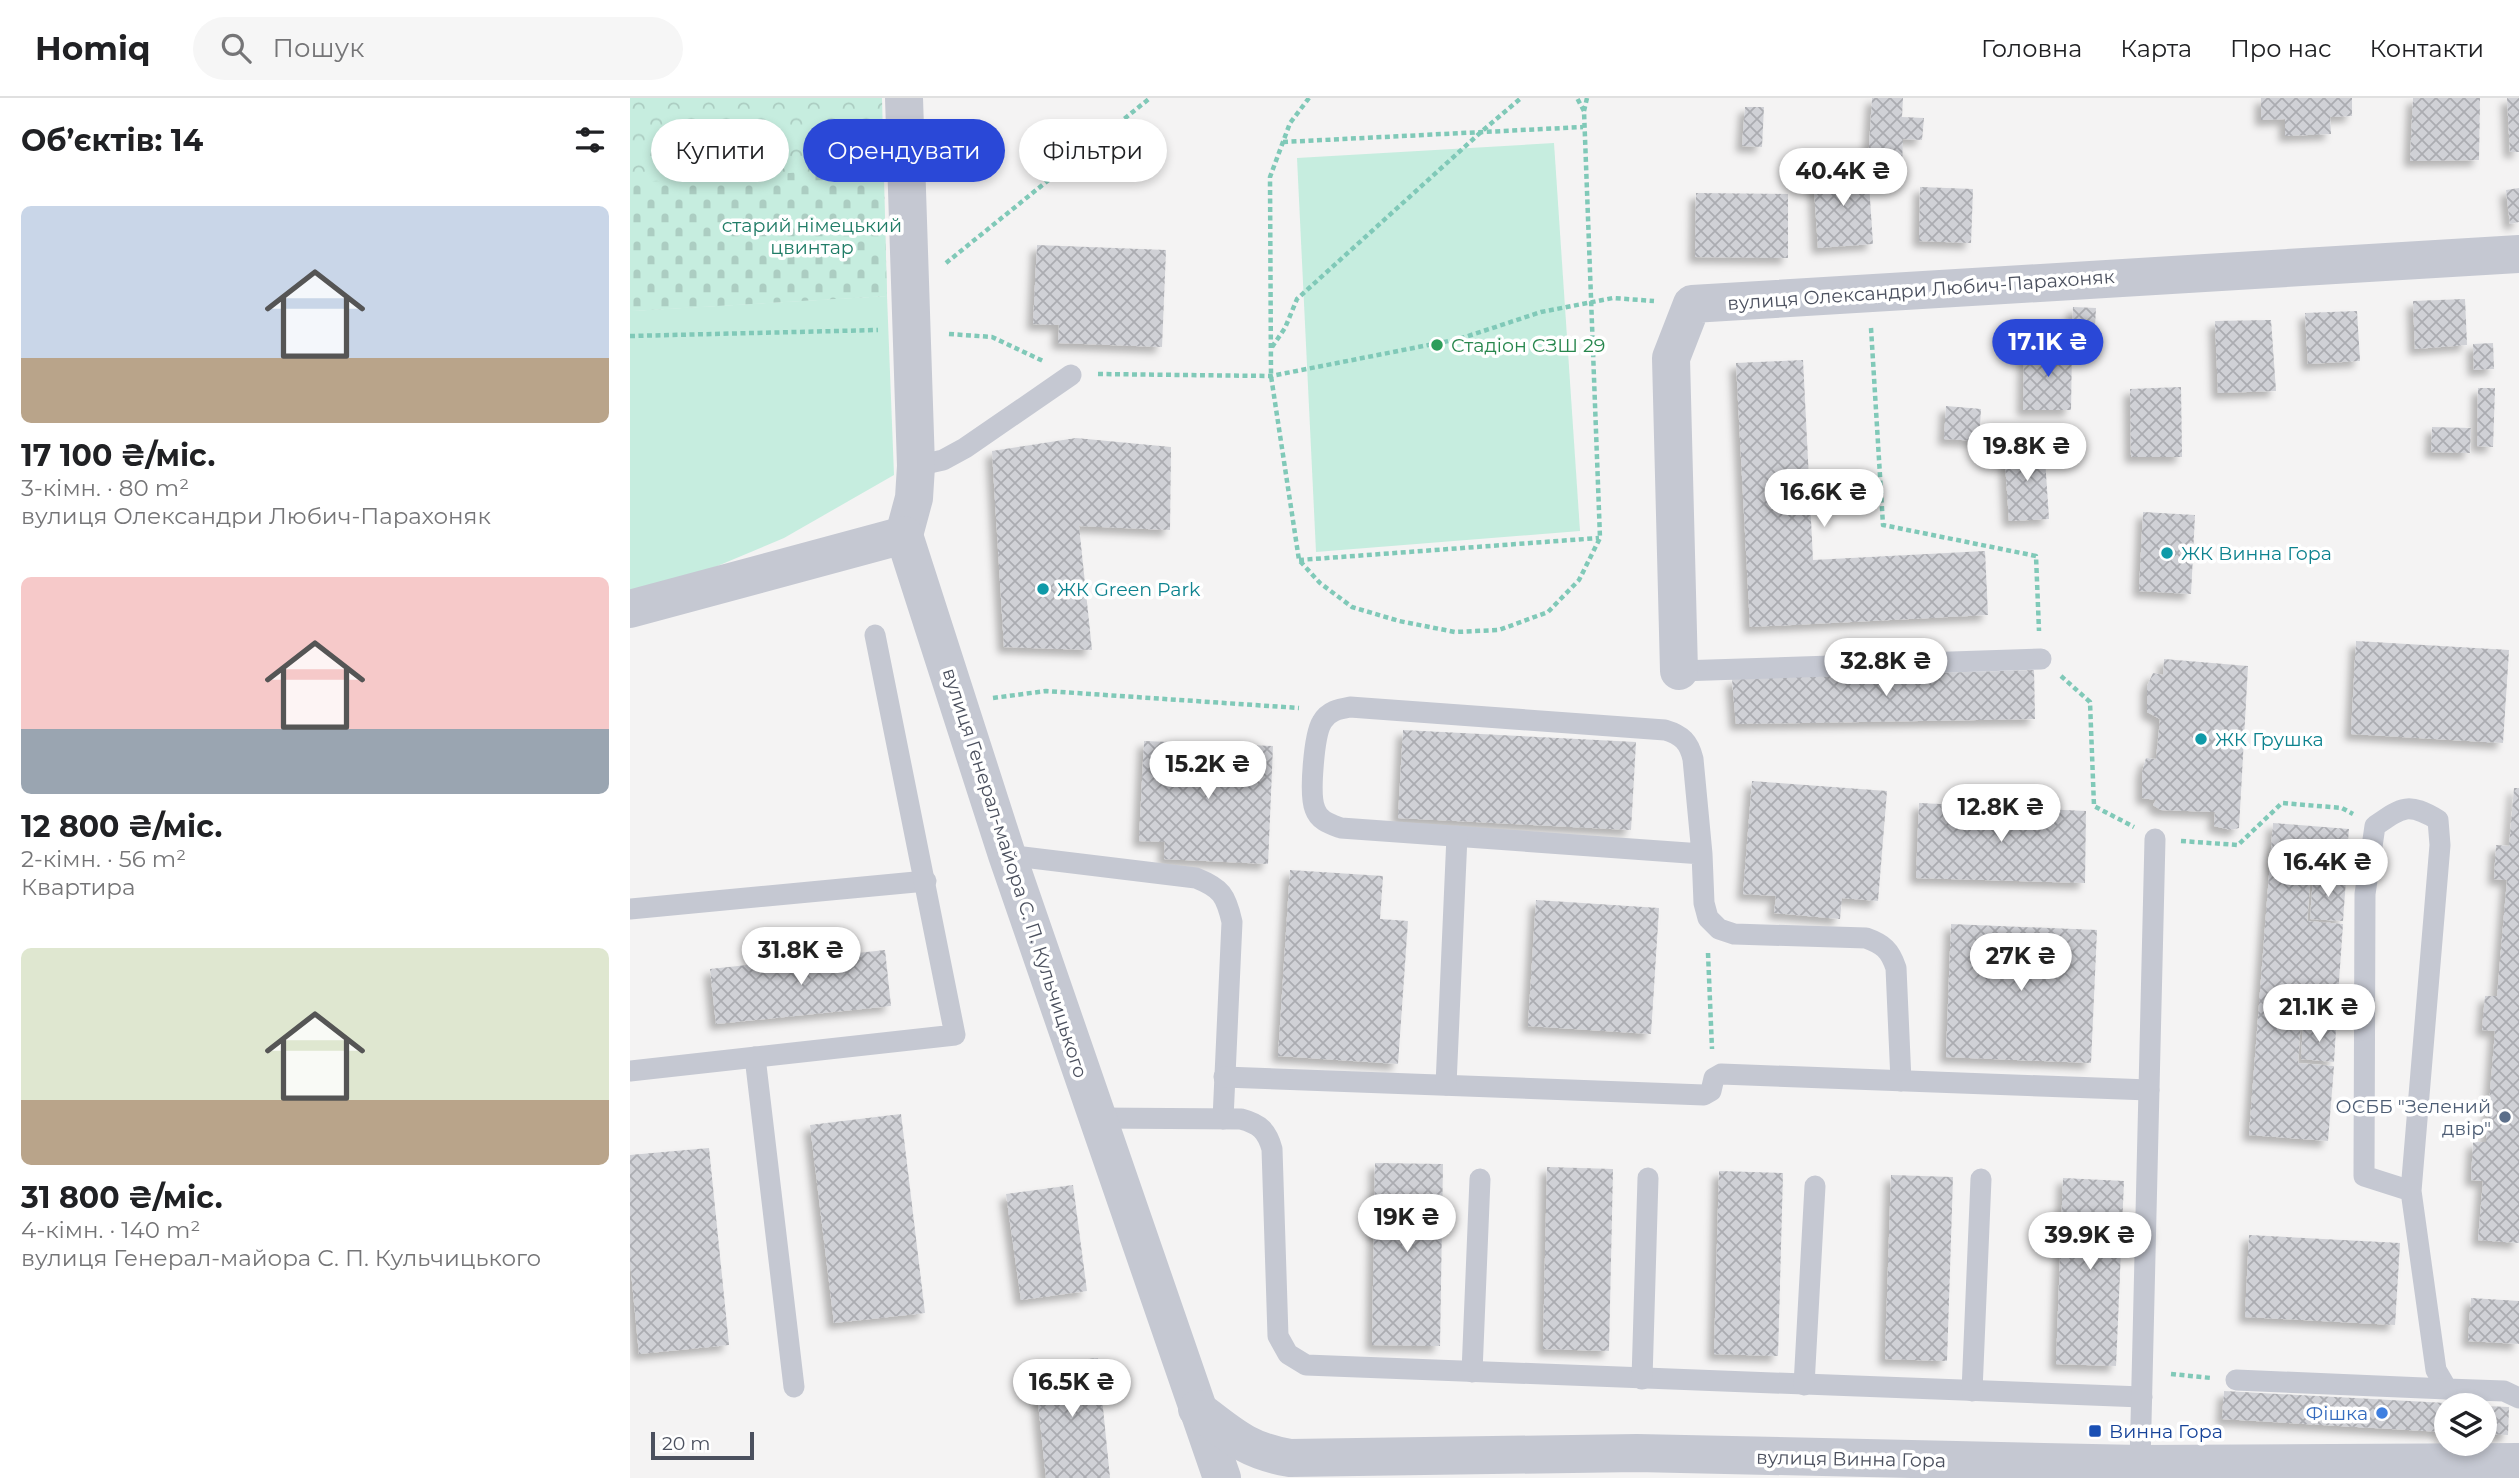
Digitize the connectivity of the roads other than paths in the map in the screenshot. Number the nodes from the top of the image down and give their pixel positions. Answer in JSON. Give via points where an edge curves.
{"nodes":[{"id":1,"x":904,"y":98,"type":"edge"},
{"id":2,"x":2519,"y":254,"type":"edge"},
{"id":3,"x":1072,"y":374,"type":"road end"},
{"id":4,"x":916,"y":467,"type":"junction"},
{"id":5,"x":904,"y":535,"type":"junction"},
{"id":6,"x":630,"y":609,"type":"edge"},
{"id":7,"x":875,"y":635,"type":"dead end"},
{"id":8,"x":2041,"y":659,"type":"dead end"},
{"id":9,"x":1679,"y":671,"type":"joint"},
{"id":10,"x":1457,"y":836,"type":"junction"},
{"id":11,"x":2155,"y":839,"type":"dead end"},
{"id":12,"x":1702,"y":853,"type":"junction"},
{"id":13,"x":1007,"y":855,"type":"junction"},
{"id":14,"x":926,"y":881,"type":"junction"},
{"id":15,"x":630,"y":909,"type":"edge"},
{"id":16,"x":755,"y":1057,"type":"junction"},
{"id":17,"x":630,"y":1071,"type":"edge"},
{"id":18,"x":1224,"y":1077,"type":"junction"},
{"id":19,"x":1901,"y":1081,"type":"junction"},
{"id":20,"x":1446,"y":1085,"type":"junction"},
{"id":21,"x":2149,"y":1090,"type":"junction"},
{"id":22,"x":1097,"y":1118,"type":"junction"},
{"id":23,"x":1223,"y":1119,"type":"junction"},
{"id":24,"x":1648,"y":1178,"type":"dead end"},
{"id":25,"x":1479,"y":1179,"type":"dead end"},
{"id":26,"x":1982,"y":1179,"type":"dead end"},
{"id":27,"x":1815,"y":1186,"type":"dead end"},
{"id":28,"x":2411,"y":1191,"type":"junction"},
{"id":29,"x":1472,"y":1372,"type":"junction"},
{"id":30,"x":1642,"y":1379,"type":"junction"},
{"id":31,"x":2236,"y":1380,"type":"road end"},
{"id":32,"x":1804,"y":1385,"type":"junction"},
{"id":33,"x":794,"y":1387,"type":"dead end"},
{"id":34,"x":2447,"y":1389,"type":"junction"},
{"id":35,"x":1972,"y":1391,"type":"junction"},
{"id":36,"x":2141,"y":1397,"type":"junction"},
{"id":37,"x":2519,"y":1398,"type":"edge"},
{"id":38,"x":1197,"y":1409,"type":"junction"},
{"id":39,"x":2140,"y":1464,"type":"junction"},
{"id":40,"x":2498,"y":1467,"type":"edge"},
{"id":41,"x":1844,"y":1469,"type":"edge"},
{"id":42,"x":2010,"y":1470,"type":"edge"},
{"id":43,"x":2336,"y":1471,"type":"edge"},
{"id":44,"x":1222,"y":1478,"type":"edge"}],
"edges":[{"from":1,"to":4,"type":"street"},
{"from":2,"to":9,"type":"street","name":"вулиця Олександри Любич-Парахоняк","via":[[1692,304],[1671,358]]},
{"from":3,"to":4,"type":"lane","via":[[965,448]]},
{"from":4,"to":5,"type":"street"},
{"from":5,"to":6,"type":"street"},
{"from":5,"to":13,"type":"street","name":"вулиця Генерал-майора С. П. Кульчицького"},
{"from":7,"to":14,"type":"lane"},
{"from":8,"to":9,"type":"lane"},
{"from":10,"to":12,"type":"lane"},
{"from":10,"to":12,"type":"lane","via":[[1326,823],[1315,810],[1312,794],[1322,720],[1334,710],[1350,707],[1679,734],[1689,744],[1693,759]]},
{"from":10,"to":20,"type":"lane"},
{"from":11,"to":21,"type":"lane"},
{"from":12,"to":19,"type":"lane","via":[[1704,903],[1708,918],[1719,929],[1734,934],[1866,938],[1891,954],[1896,968]]},
{"from":13,"to":18,"type":"lane","via":[[1196,878],[1215,886],[1228,901],[1232,922]]},
{"from":13,"to":22,"type":"street","name":"вулиця Генерал-майора С. П. Кульчицького"},
{"from":14,"to":15,"type":"lane"},
{"from":14,"to":16,"type":"lane","via":[[955,1035]]},
{"from":16,"to":17,"type":"lane"},
{"from":16,"to":33,"type":"lane"},
{"from":18,"to":20,"type":"lane"},
{"from":18,"to":23,"type":"lane"},
{"from":19,"to":20,"type":"lane","via":[[1721,1074],[1704,1095]]},
{"from":19,"to":21,"type":"lane"},
{"from":21,"to":36,"type":"lane"},
{"from":22,"to":23,"type":"lane"},
{"from":22,"to":38,"type":"street","name":"вулиця Генерал-майора С. П. Кульчицького"},
{"from":23,"to":29,"type":"lane","via":[[1257,1123],[1268,1134],[1276,1326],[1288,1354],[1316,1367]]},
{"from":24,"to":30,"type":"lane"},
{"from":25,"to":29,"type":"lane"},
{"from":26,"to":35,"type":"lane"},
{"from":27,"to":32,"type":"lane"},
{"from":28,"to":28,"type":"lane","via":[[2440,845],[2438,820],[2420,809],[2399,809],[2375,826],[2365,894],[2364,1176]]},
{"from":28,"to":34,"type":"lane","via":[[2436,1370]]},
{"from":29,"to":30,"type":"lane"},
{"from":30,"to":32,"type":"lane"},
{"from":31,"to":34,"type":"lane"},
{"from":32,"to":35,"type":"lane"},
{"from":34,"to":37,"type":"lane","via":[[2504,1391]]},
{"from":35,"to":36,"type":"lane"},
{"from":36,"to":39,"type":"lane"},
{"from":38,"to":41,"type":"street","name":"вулиця Винна Гора","via":[[1245,1446],[1290,1458],[1637,1453]]},
{"from":38,"to":44,"type":"street","name":"вулиця Генерал-майора С. П. Кульчицького"},
{"from":39,"to":42,"type":"street","name":"вулиця Винна Гора"},
{"from":39,"to":43,"type":"street","name":"вулиця Винна Гора"},
{"from":40,"to":43,"type":"street","name":"вулиця Винна Гора"},
{"from":41,"to":42,"type":"street","name":"вулиця Винна Гора"}]}
